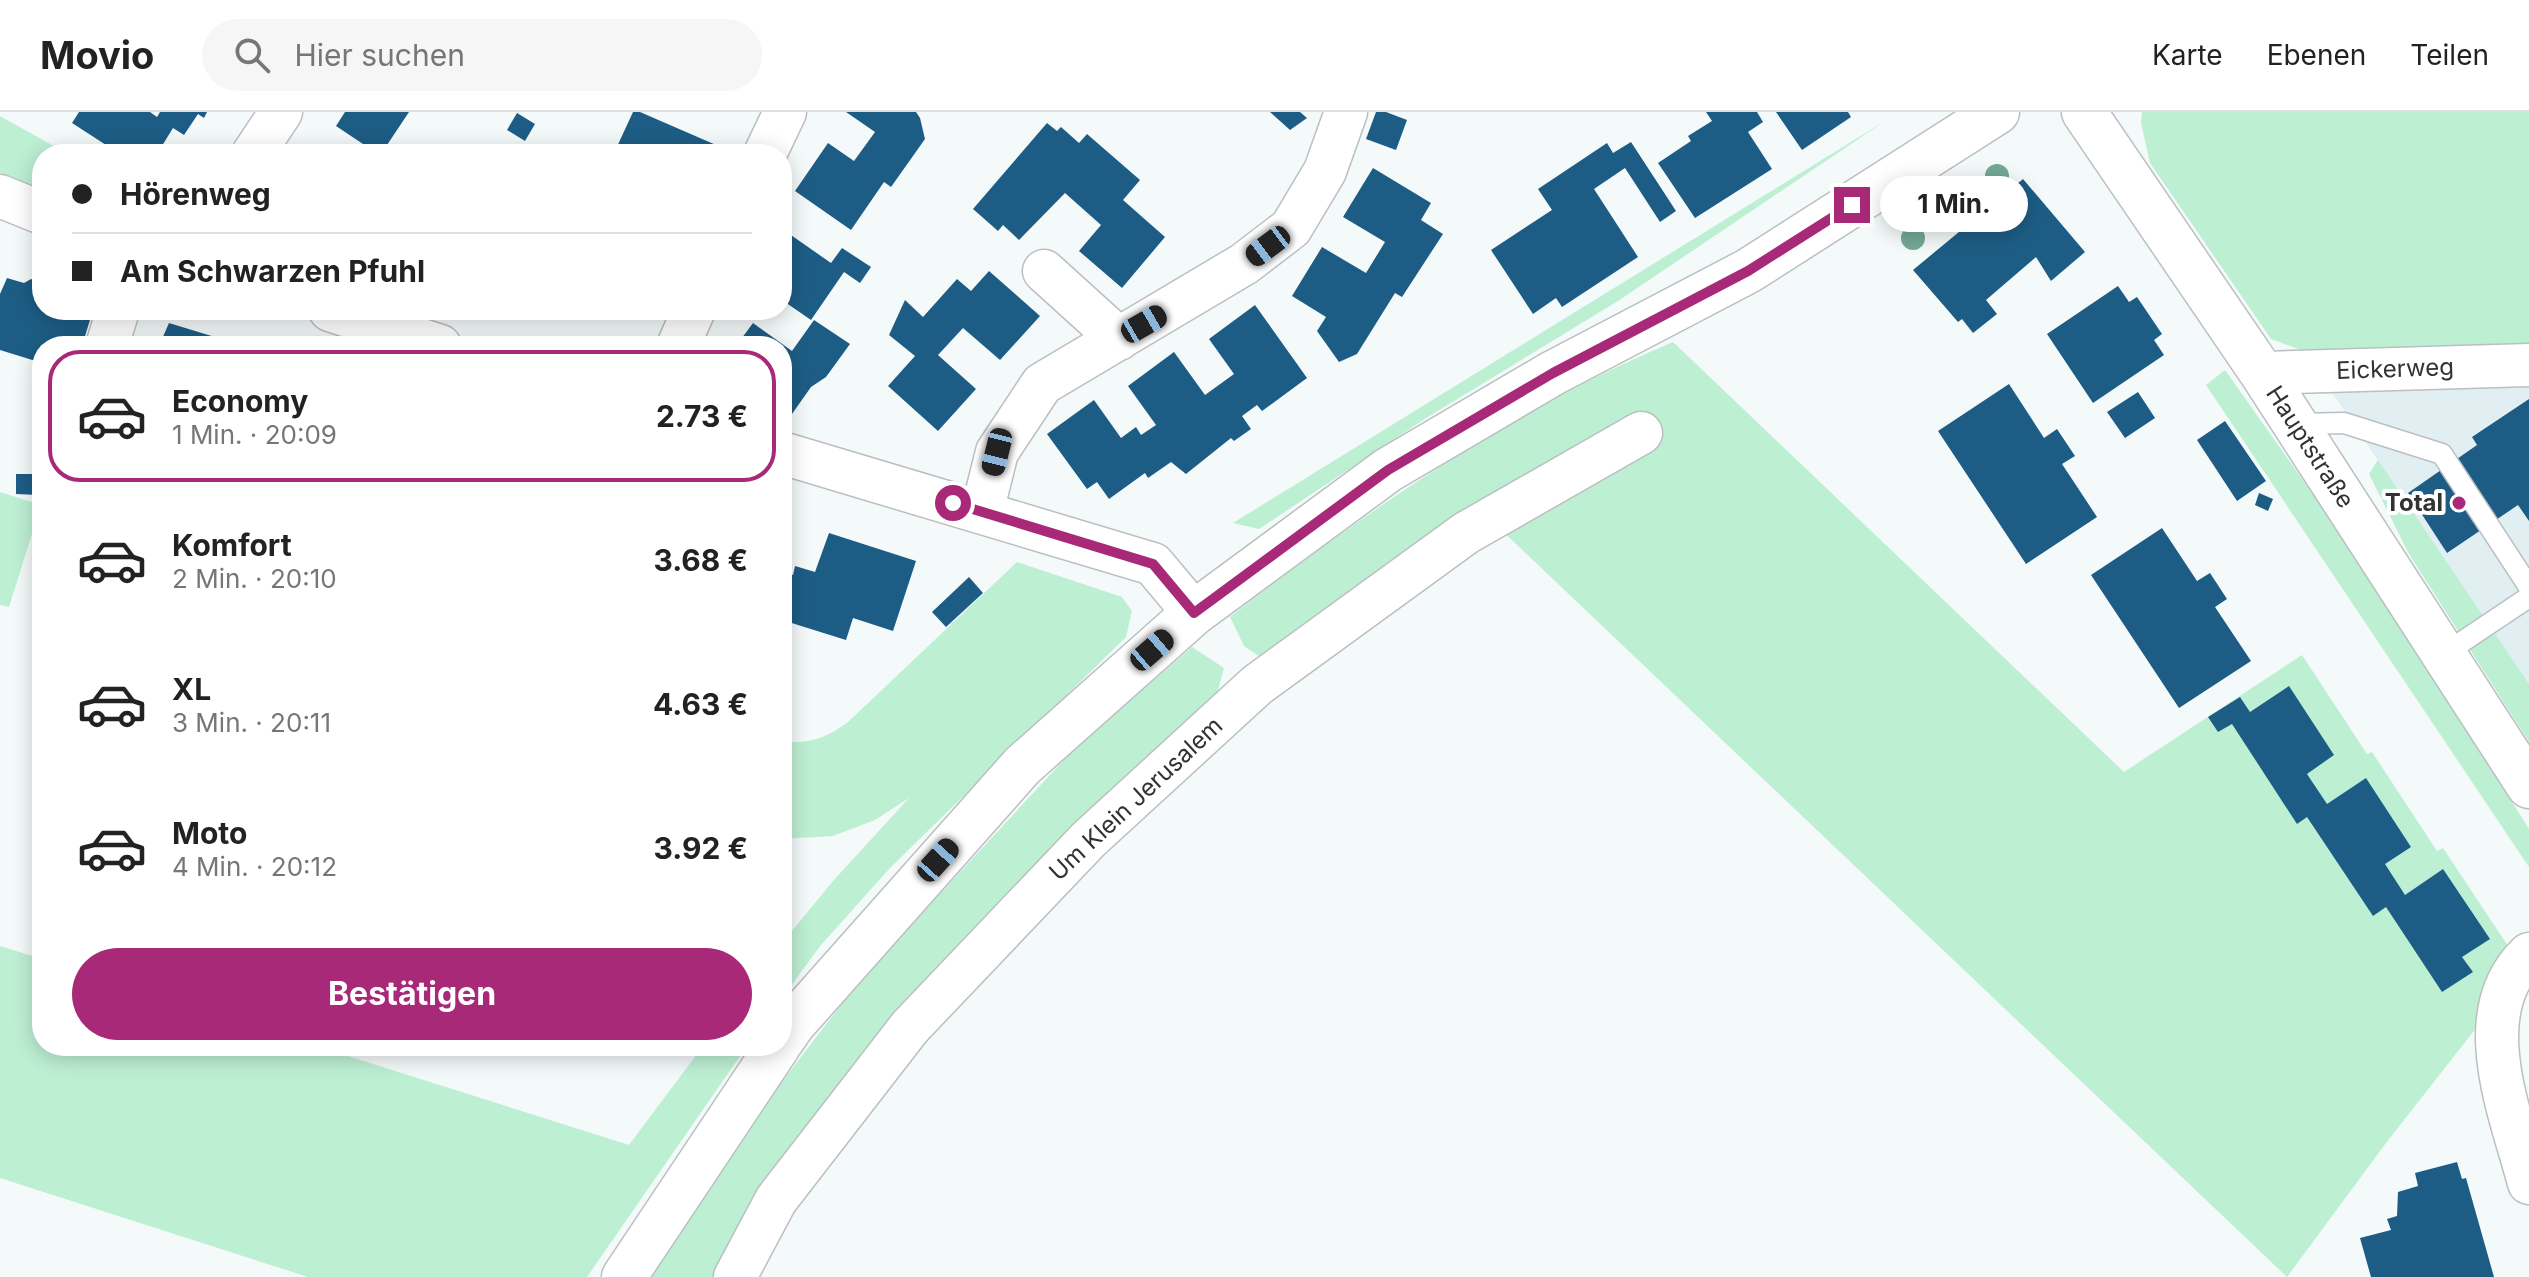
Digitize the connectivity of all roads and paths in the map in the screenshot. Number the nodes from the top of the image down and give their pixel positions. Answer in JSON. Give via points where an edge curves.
{"nodes":[{"id":1,"x":281,"y":112,"type":"edge"},
{"id":2,"x":785,"y":112,"type":"edge"},
{"id":3,"x":1346,"y":112,"type":"edge"},
{"id":4,"x":1997,"y":112,"type":"edge"},
{"id":5,"x":2084,"y":112,"type":"edge"},
{"id":6,"x":260,"y":144,"type":"edge"},
{"id":7,"x":770,"y":144,"type":"edge"},
{"id":8,"x":0,"y":196,"type":"edge"},
{"id":9,"x":32,"y":209,"type":"edge"},
{"id":10,"x":1044,"y":271,"type":"dead end"},
{"id":11,"x":361,"y":320,"type":"edge"},
{"id":12,"x":409,"y":336,"type":"edge"},
{"id":13,"x":1119,"y":339,"type":"junction"},
{"id":14,"x":2529,"y":365,"type":"edge"},
{"id":15,"x":2262,"y":373,"type":"junction"},
{"id":16,"x":2296,"y":424,"type":"junction"},
{"id":17,"x":1641,"y":433,"type":"dead end"},
{"id":18,"x":792,"y":456,"type":"edge"},
{"id":19,"x":982,"y":512,"type":"junction"},
{"id":20,"x":2529,"y":587,"type":"edge"},
{"id":21,"x":2529,"y":597,"type":"edge"},
{"id":22,"x":1194,"y":613,"type":"junction"},
{"id":23,"x":2444,"y":654,"type":"junction"},
{"id":24,"x":2529,"y":786,"type":"edge"},
{"id":25,"x":2529,"y":954,"type":"edge"},
{"id":26,"x":792,"y":1025,"type":"edge"},
{"id":27,"x":771,"y":1056,"type":"edge"},
{"id":28,"x":2529,"y":1183,"type":"edge"},
{"id":29,"x":624,"y":1277,"type":"edge"},
{"id":30,"x":735,"y":1277,"type":"edge"}],
"edges":[{"from":1,"to":6,"type":"street"},
{"from":2,"to":7,"type":"street"},
{"from":3,"to":13,"type":"street","via":[[1325,171],[1291,228],[1244,264]]},
{"from":4,"to":22,"type":"main road","via":[[1748,271],[1553,373],[1388,470]]},
{"from":5,"to":15,"type":"main road","name":"Hauptstraße"},
{"from":8,"to":9,"type":"street"},
{"from":10,"to":13,"type":"street"},
{"from":11,"to":12,"type":"street"},
{"from":13,"to":19,"type":"street","via":[[1042,384],[997,452]]},
{"from":14,"to":15,"type":"street","name":"Eickerweg"},
{"from":15,"to":16,"type":"main road","name":"Hauptstraße"},
{"from":16,"to":20,"type":"lane","via":[[2344,423],[2442,454]]},
{"from":16,"to":23,"type":"main road","name":"Hauptstraße"},
{"from":17,"to":30,"type":"street","name":"Um Klein Jerusalem","via":[[1466,533],[1270,676],[1088,840],[910,1027],[776,1200]]},
{"from":18,"to":19,"type":"street"},
{"from":19,"to":22,"type":"street","via":[[1153,564]]},
{"from":21,"to":23,"type":"lane"},
{"from":22,"to":26,"type":"main road","via":[[1022,766]]},
{"from":23,"to":24,"type":"main road","name":"Hauptstraße"},
{"from":25,"to":28,"type":"street","via":[[2499,1004],[2496,1056]]},
{"from":27,"to":29,"type":"main road"}]}
